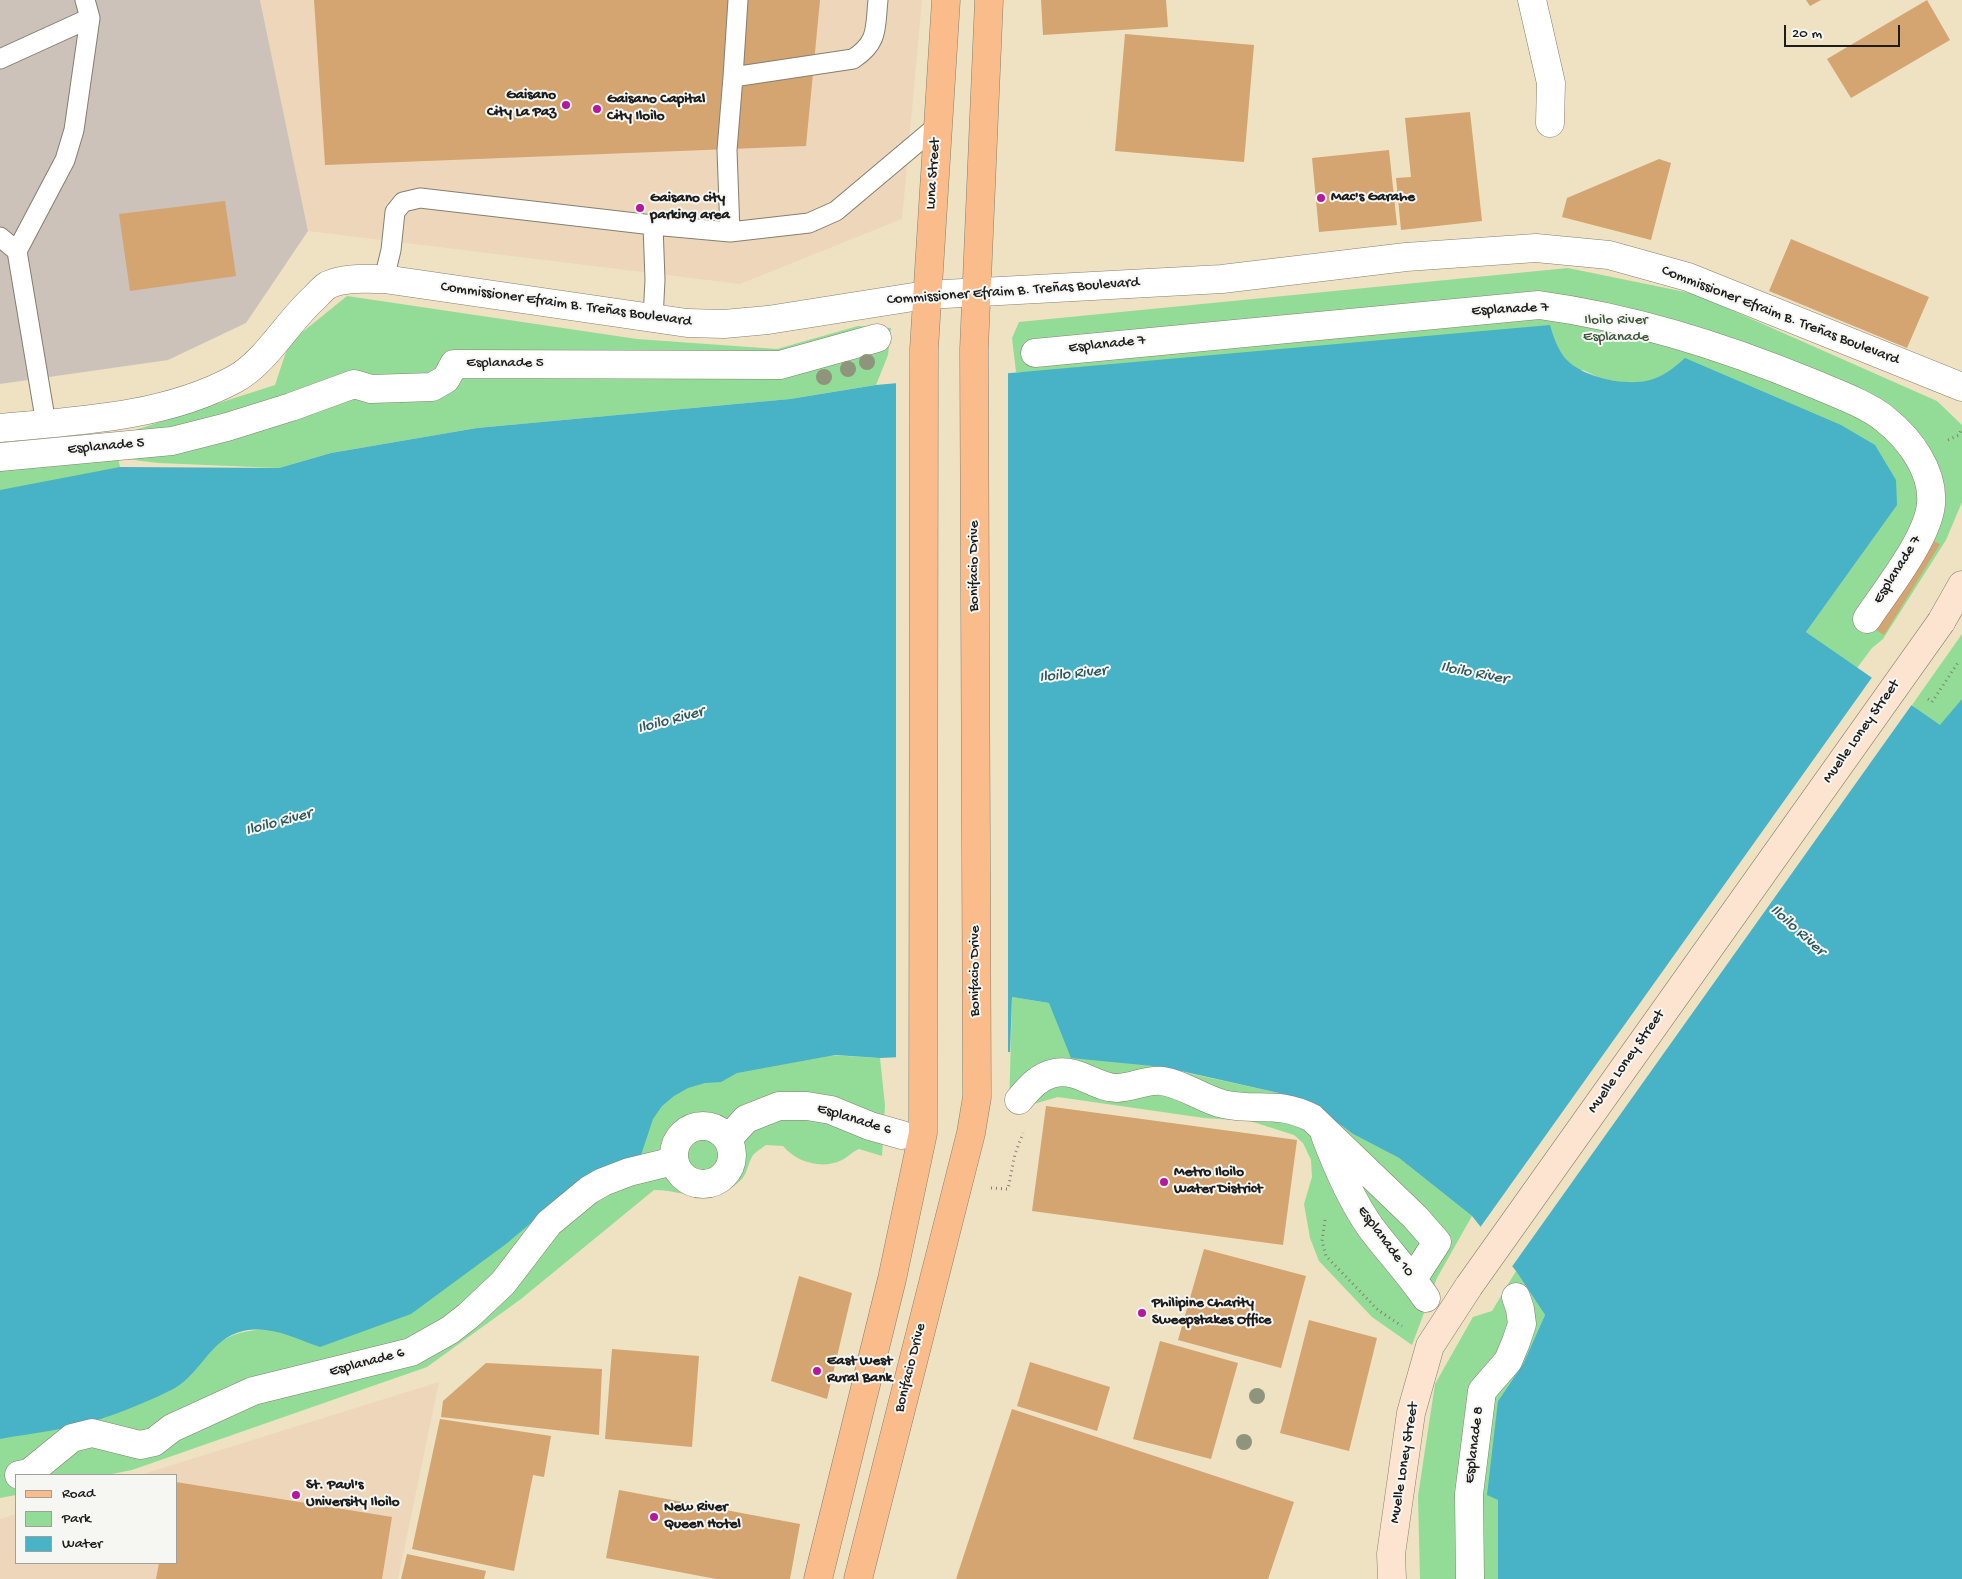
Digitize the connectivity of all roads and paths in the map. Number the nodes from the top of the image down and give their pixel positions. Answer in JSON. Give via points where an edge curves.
{"nodes":[{"id":1,"x":738,"y":0,"type":"edge"},
{"id":2,"x":878,"y":0,"type":"edge"},
{"id":3,"x":946,"y":0,"type":"edge"},
{"id":4,"x":989,"y":0,"type":"edge"},
{"id":5,"x":1532,"y":0,"type":"edge"},
{"id":6,"x":87,"y":9,"type":"edge"},
{"id":7,"x":0,"y":58,"type":"edge"},
{"id":8,"x":733,"y":77,"type":"junction"},
{"id":9,"x":1550,"y":123,"type":"dead end"},
{"id":10,"x":938,"y":126,"type":"junction"},
{"id":11,"x":653,"y":225,"type":"junction"},
{"id":12,"x":730,"y":232,"type":"junction"},
{"id":13,"x":0,"y":237,"type":"edge"},
{"id":14,"x":17,"y":251,"type":"junction"},
{"id":15,"x":384,"y":279,"type":"junction"},
{"id":16,"x":976,"y":292,"type":"junction"},
{"id":17,"x":926,"y":296,"type":"junction"},
{"id":18,"x":653,"y":319,"type":"junction"},
{"id":19,"x":877,"y":338,"type":"dead end"},
{"id":20,"x":1034,"y":352,"type":"dead end"},
{"id":21,"x":1962,"y":387,"type":"edge"},
{"id":22,"x":46,"y":424,"type":"junction"},
{"id":23,"x":0,"y":428,"type":"edge"},
{"id":24,"x":1962,"y":428,"type":"edge"},
{"id":25,"x":1959,"y":435,"type":"dead end"},
{"id":26,"x":0,"y":457,"type":"edge"},
{"id":27,"x":1962,"y":586,"type":"edge"},
{"id":28,"x":1867,"y":619,"type":"dead end"},
{"id":29,"x":1019,"y":1100,"type":"dead end"},
{"id":30,"x":1322,"y":1129,"type":"junction"},
{"id":31,"x":902,"y":1134,"type":"dead end"},
{"id":32,"x":728,"y":1139,"type":"junction"},
{"id":33,"x":674,"y":1161,"type":"junction"},
{"id":34,"x":1516,"y":1297,"type":"dead end"},
{"id":35,"x":25,"y":1474,"type":"edge"},
{"id":36,"x":15,"y":1476,"type":"edge"},
{"id":37,"x":0,"y":1478,"type":"edge"},
{"id":38,"x":818,"y":1579,"type":"edge"},
{"id":39,"x":858,"y":1579,"type":"edge"},
{"id":40,"x":1392,"y":1579,"type":"edge"},
{"id":41,"x":1470,"y":1579,"type":"edge"}],
"edges":[{"from":1,"to":8,"type":"lane"},
{"from":2,"to":8,"type":"lane","via":[[875,32],[867,49],[853,58]]},
{"from":3,"to":10,"type":"main road","name":"Luna Street"},
{"from":4,"to":16,"type":"main road"},
{"from":5,"to":9,"type":"street","via":[[1551,83]]},
{"from":6,"to":7,"type":"lane"},
{"from":6,"to":14,"type":"lane","via":[[74,130],[65,160]]},
{"from":8,"to":12,"type":"lane","via":[[727,150]]},
{"from":10,"to":12,"type":"lane","via":[[836,211],[809,223]]},
{"from":10,"to":17,"type":"main road","name":"Luna Street"},
{"from":11,"to":12,"type":"lane"},
{"from":11,"to":15,"type":"lane","via":[[420,198],[403,202],[395,212]]},
{"from":11,"to":18,"type":"lane"},
{"from":13,"to":14,"type":"lane"},
{"from":14,"to":22,"type":"lane"},
{"from":15,"to":18,"type":"street","name":"Commissioner Efraim B. Treñas Boulevard"},
{"from":15,"to":22,"type":"street","name":"Commissioner Efraim B. Treñas Boulevard","via":[[353,278],[328,286],[237,378],[191,400],[140,411]]},
{"from":16,"to":17,"type":"street","name":"Commissioner Efraim B. Treñas Boulevard"},
{"from":16,"to":21,"type":"street","name":"Commissioner Efraim B. Treñas Boulevard","via":[[1222,278],[1406,257],[1536,248],[1609,254],[1688,277]]},
{"from":16,"to":39,"type":"main road","name":"Bonifacio Drive","via":[[977,1097],[969,1142]]},
{"from":17,"to":18,"type":"street","name":"Commissioner Efraim B. Treñas Boulevard","via":[[768,320],[715,324]]},
{"from":17,"to":38,"type":"main road","name":"Luna Street","via":[[923,1134],[892,1279]]},
{"from":19,"to":26,"type":"street","name":"Esplanade 5","via":[[780,365],[454,364],[446,379],[432,387],[371,389],[354,384],[264,416],[172,441]]},
{"from":20,"to":28,"type":"street","name":"Esplanade 7","via":[[1539,305],[1592,313],[1673,332],[1740,354],[1843,396],[1886,419],[1918,454],[1929,480],[1931,504],[1922,535]]},
{"from":22,"to":23,"type":"street","name":"Commissioner Efraim B. Treñas Boulevard"},
{"from":24,"to":25,"type":"path"},
{"from":27,"to":40,"type":"main road","name":"Muelle Loney Street","bridge":true,"via":[[1941,622],[1469,1286],[1430,1346],[1411,1413],[1391,1554]]},
{"from":29,"to":30,"type":"street","name":"Esplanade 10","via":[[1032,1084],[1055,1073],[1078,1074],[1117,1088],[1163,1081],[1224,1104],[1297,1110],[1312,1118]]},
{"from":30,"to":30,"type":"street","name":"Esplanade 10","via":[[1339,1174],[1371,1227],[1419,1288],[1437,1242]]},
{"from":31,"to":32,"type":"street","name":"Esplanade 6","via":[[870,1126],[831,1110],[779,1106],[746,1119]]},
{"from":32,"to":33,"type":"street","via":[[711,1126],[692,1128],[677,1141]]},
{"from":32,"to":33,"type":"street","via":[[732,1146],[731,1165],[720,1180],[692,1182],[678,1170]]},
{"from":33,"to":35,"type":"street","name":"Esplanade 6","via":[[630,1172],[589,1190],[549,1223],[503,1283],[468,1316],[411,1352],[253,1392],[140,1446],[92,1433],[72,1438]]},
{"from":34,"to":41,"type":"street","name":"Esplanade 8","via":[[1522,1324],[1508,1361],[1482,1391],[1468,1494]]},
{"from":36,"to":37,"type":"street","name":"Esplanade 6"}]}
